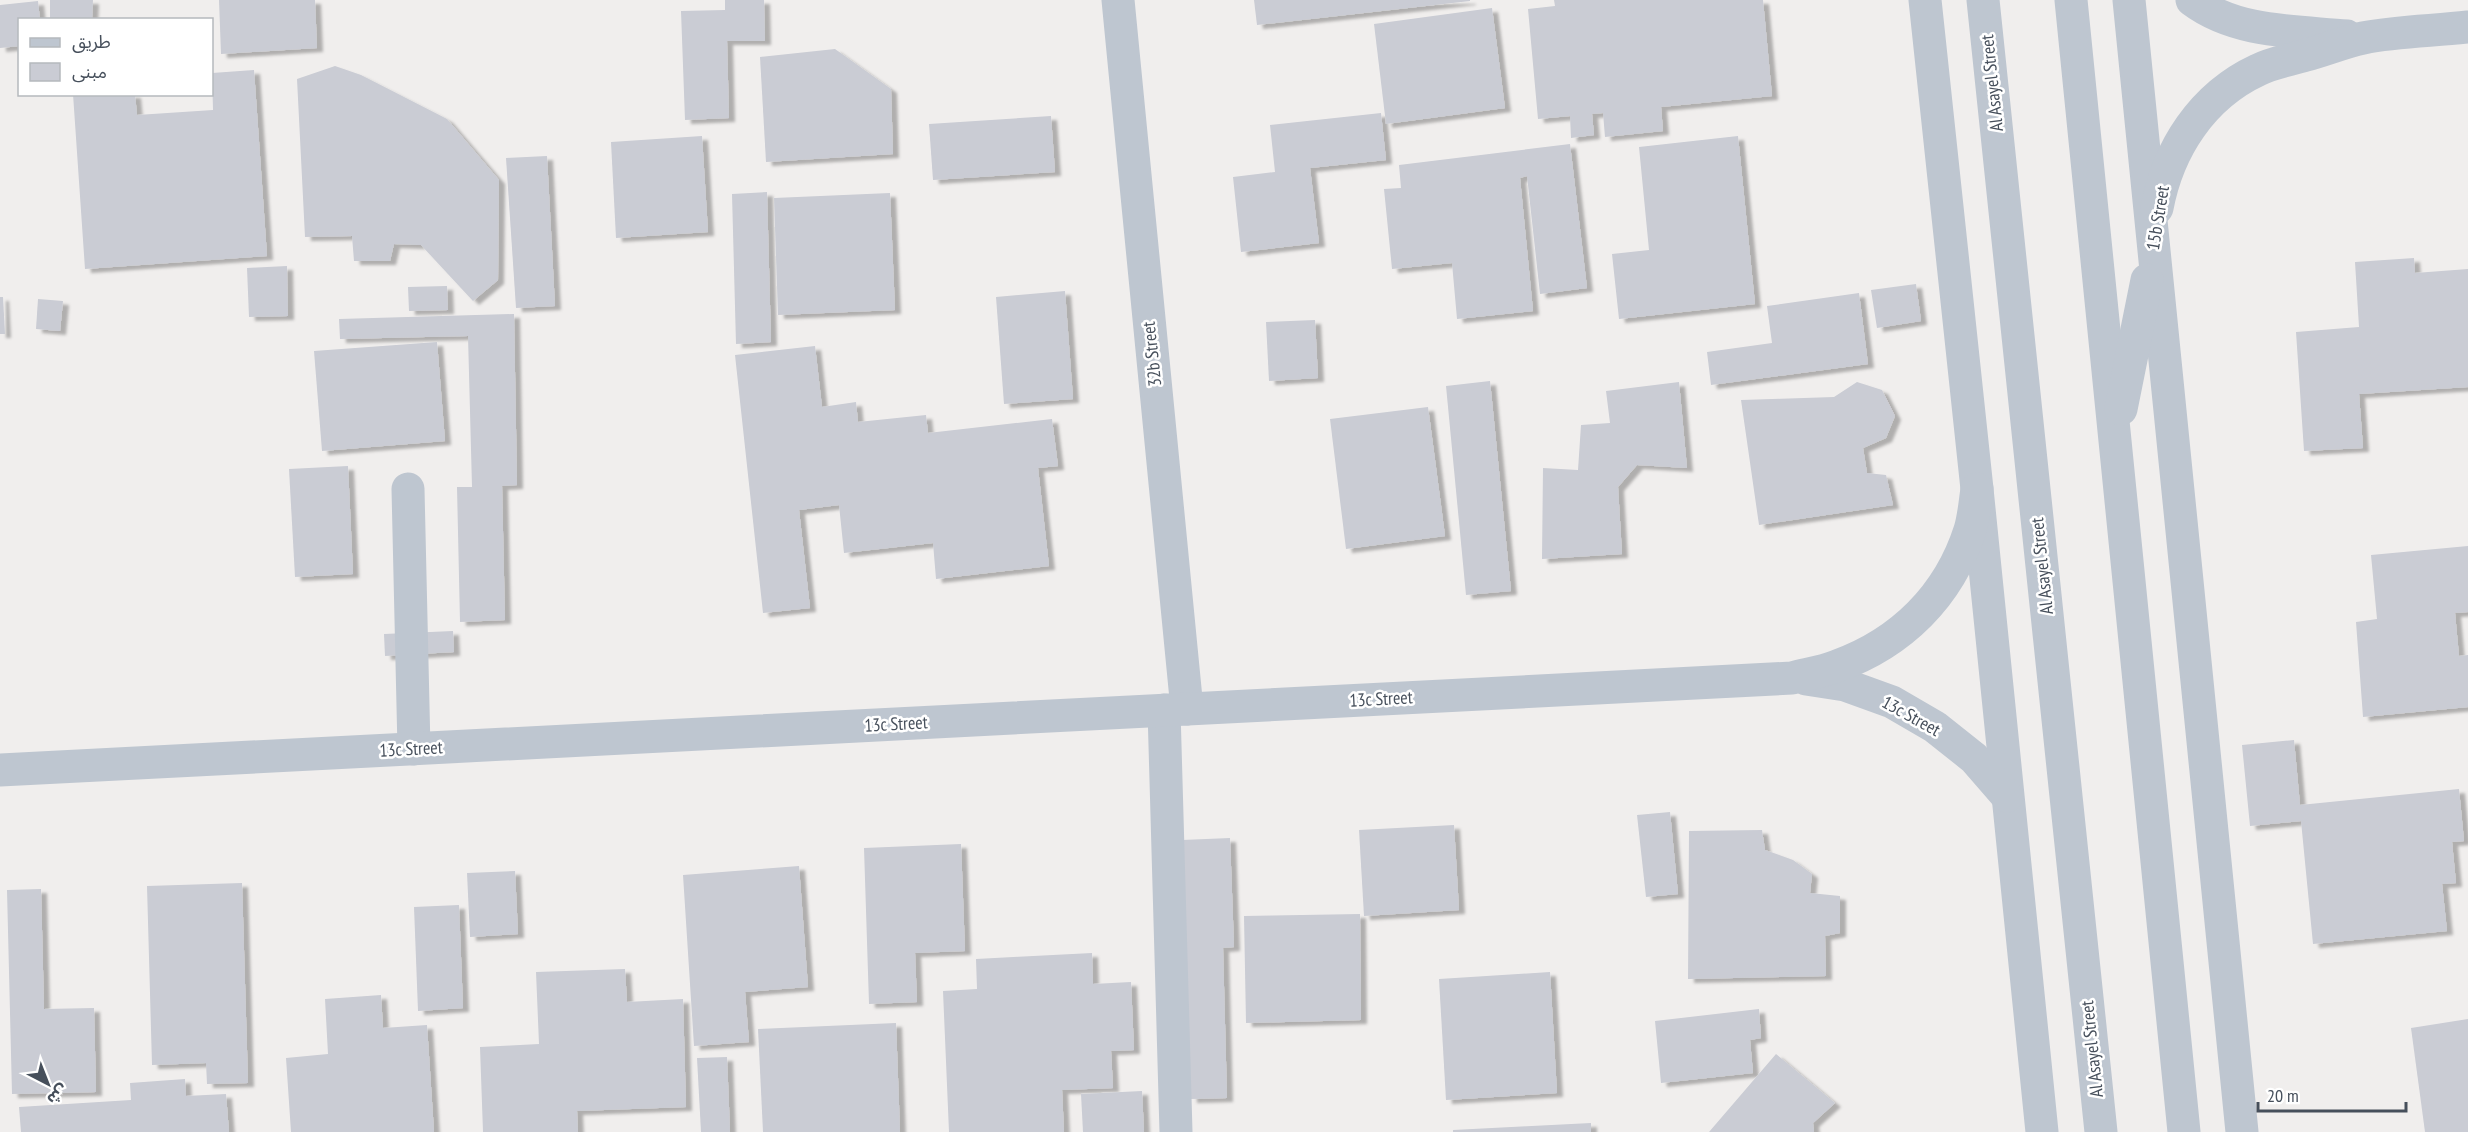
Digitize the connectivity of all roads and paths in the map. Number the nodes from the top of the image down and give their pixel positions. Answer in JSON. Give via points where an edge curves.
{"nodes":[{"id":1,"x":1118,"y":0,"type":"edge"},
{"id":2,"x":1925,"y":0,"type":"edge"},
{"id":3,"x":1983,"y":0,"type":"edge"},
{"id":4,"x":2071,"y":0,"type":"edge"},
{"id":5,"x":2129,"y":0,"type":"edge"},
{"id":6,"x":2192,"y":0,"type":"edge"},
{"id":7,"x":2468,"y":27,"type":"edge"},
{"id":8,"x":2364,"y":38,"type":"junction"},
{"id":9,"x":2154,"y":248,"type":"junction"},
{"id":10,"x":2114,"y":440,"type":"junction"},
{"id":11,"x":408,"y":489,"type":"dead end"},
{"id":12,"x":1977,"y":489,"type":"junction"},
{"id":13,"x":1792,"y":678,"type":"junction"},
{"id":14,"x":1175,"y":709,"type":"junction"},
{"id":15,"x":414,"y":749,"type":"junction"},
{"id":16,"x":0,"y":770,"type":"edge"},
{"id":17,"x":2007,"y":796,"type":"junction"},
{"id":18,"x":1176,"y":1132,"type":"edge"},
{"id":19,"x":2042,"y":1132,"type":"edge"},
{"id":20,"x":2101,"y":1132,"type":"edge"},
{"id":21,"x":2184,"y":1132,"type":"edge"},
{"id":22,"x":2242,"y":1132,"type":"edge"}],
"edges":[{"from":1,"to":14,"type":"street","name":"32b Street"},
{"from":2,"to":12,"type":"street"},
{"from":3,"to":20,"type":"street","name":"Al Asayel Street"},
{"from":4,"to":10,"type":"street"},
{"from":5,"to":9,"type":"street"},
{"from":6,"to":8,"type":"street","name":"15b Street","via":[[2228,21]]},
{"from":7,"to":8,"type":"street","name":"15b Street"},
{"from":8,"to":9,"type":"street","name":"15b Street","via":[[2258,69],[2206,106],[2171,158],[2157,207]]},
{"from":9,"to":10,"type":"street","name":"15b Street"},
{"from":9,"to":22,"type":"street"},
{"from":10,"to":21,"type":"street"},
{"from":11,"to":15,"type":"street"},
{"from":12,"to":13,"type":"street","name":"13c Street","via":[[1970,528],[1956,566],[1935,600],[1906,628],[1873,651],[1836,667]]},
{"from":12,"to":17,"type":"street"},
{"from":13,"to":14,"type":"street","name":"13c Street"},
{"from":13,"to":17,"type":"street","name":"13c Street","via":[[1845,685],[1892,702],[1935,727],[1974,758]]},
{"from":14,"to":15,"type":"street","name":"13c Street"},
{"from":14,"to":18,"type":"street","name":"32b Street"},
{"from":15,"to":16,"type":"street","name":"13c Street"},
{"from":17,"to":19,"type":"street"}]}
